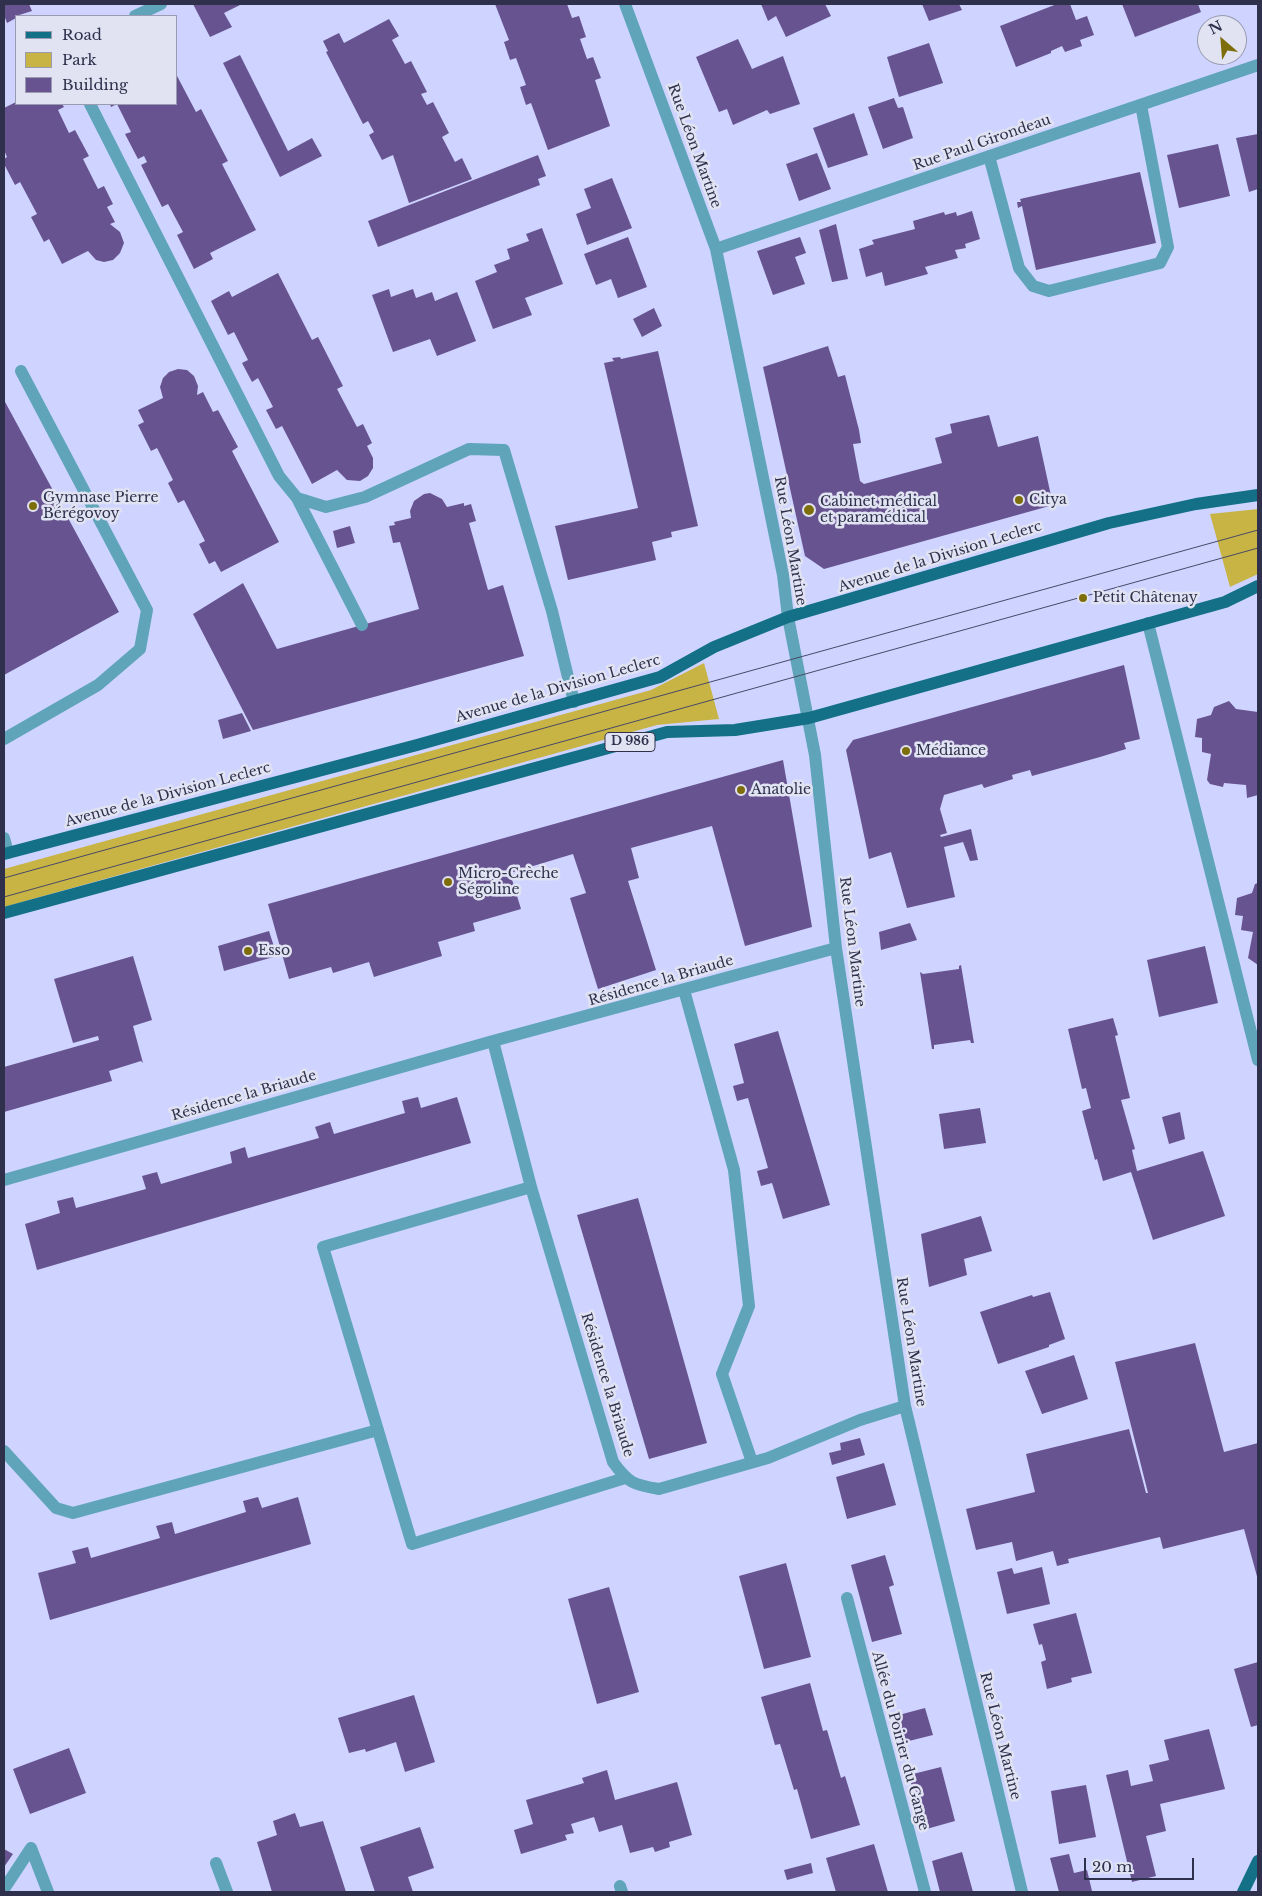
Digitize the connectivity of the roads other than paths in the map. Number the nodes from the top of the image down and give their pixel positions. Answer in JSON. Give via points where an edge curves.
{"nodes":[{"id":1,"x":161,"y":4,"type":"edge"},
{"id":2,"x":625,"y":4,"type":"edge"},
{"id":3,"x":137,"y":15,"type":"edge"},
{"id":4,"x":1258,"y":65,"type":"edge"},
{"id":5,"x":1141,"y":104,"type":"junction"},
{"id":6,"x":91,"y":105,"type":"edge"},
{"id":7,"x":989,"y":156,"type":"junction"},
{"id":8,"x":716,"y":249,"type":"junction"},
{"id":9,"x":21,"y":371,"type":"dead end"},
{"id":10,"x":1258,"y":494,"type":"edge"},
{"id":11,"x":297,"y":498,"type":"junction"},
{"id":12,"x":1258,"y":586,"type":"edge"},
{"id":13,"x":788,"y":617,"type":"junction"},
{"id":14,"x":1148,"y":623,"type":"junction"},
{"id":15,"x":362,"y":625,"type":"dead end"},
{"id":16,"x":574,"y":702,"type":"junction"},
{"id":17,"x":808,"y":718,"type":"junction"},
{"id":18,"x":4,"y":739,"type":"edge"},
{"id":19,"x":4,"y":838,"type":"edge"},
{"id":20,"x":6,"y":854,"type":"edge"},
{"id":21,"x":4,"y":913,"type":"edge"},
{"id":22,"x":836,"y":948,"type":"junction"},
{"id":23,"x":684,"y":990,"type":"junction"},
{"id":24,"x":493,"y":1042,"type":"junction"},
{"id":25,"x":1258,"y":1060,"type":"edge"},
{"id":26,"x":4,"y":1180,"type":"edge"},
{"id":27,"x":531,"y":1187,"type":"junction"},
{"id":28,"x":905,"y":1406,"type":"junction"},
{"id":29,"x":378,"y":1430,"type":"junction"},
{"id":30,"x":4,"y":1451,"type":"edge"},
{"id":31,"x":752,"y":1462,"type":"junction"},
{"id":32,"x":625,"y":1478,"type":"junction"},
{"id":33,"x":847,"y":1598,"type":"dead end"},
{"id":34,"x":1258,"y":1861,"type":"edge"},
{"id":35,"x":216,"y":1863,"type":"dead end"},
{"id":36,"x":4,"y":1889,"type":"edge"},
{"id":37,"x":48,"y":1892,"type":"edge"},
{"id":38,"x":227,"y":1892,"type":"edge"},
{"id":39,"x":925,"y":1892,"type":"edge"},
{"id":40,"x":1022,"y":1892,"type":"edge"},
{"id":41,"x":1243,"y":1892,"type":"edge"}],
"edges":[{"from":1,"to":3,"type":"street"},
{"from":2,"to":8,"type":"street","name":"Rue Léon Martine"},
{"from":4,"to":5,"type":"street","name":"Rue Paul Girondeau"},
{"from":5,"to":7,"type":"street","name":"Rue Paul Girondeau"},
{"from":5,"to":7,"type":"street","via":[[1168,247],[1160,263],[1049,291],[1033,286],[1019,268]]},
{"from":6,"to":11,"type":"street","via":[[279,476]]},
{"from":7,"to":8,"type":"street","name":"Rue Paul Girondeau"},
{"from":8,"to":13,"type":"street","name":"Rue Léon Martine","via":[[783,575]]},
{"from":9,"to":18,"type":"street","via":[[148,610],[140,649],[98,685]]},
{"from":10,"to":13,"type":"main road","name":"Avenue de la Division Leclerc","via":[[1108,523]]},
{"from":11,"to":15,"type":"street"},
{"from":11,"to":16,"type":"street","via":[[326,507],[365,497],[469,449],[504,450],[552,611]]},
{"from":12,"to":14,"type":"main road","number":"D 986","via":[[1225,602]]},
{"from":13,"to":16,"type":"main road","name":"Avenue de la Division Leclerc","via":[[714,647],[660,677]]},
{"from":13,"to":17,"type":"street","name":"Rue Léon Martine"},
{"from":14,"to":17,"type":"main road","number":"D 986"},
{"from":14,"to":25,"type":"street"},
{"from":16,"to":20,"type":"main road","name":"Avenue de la Division Leclerc"},
{"from":17,"to":21,"type":"main road","number":"D 986","via":[[735,730],[667,732]]},
{"from":17,"to":22,"type":"street","name":"Rue Léon Martine"},
{"from":19,"to":20,"type":"street"},
{"from":22,"to":23,"type":"street","name":"Résidence la Briaude"},
{"from":22,"to":28,"type":"street","name":"Rue Léon Martine"},
{"from":23,"to":24,"type":"street","name":"Résidence la Briaude"},
{"from":23,"to":31,"type":"street","via":[[734,1170],[749,1306],[722,1374]]},
{"from":24,"to":26,"type":"street","name":"Résidence la Briaude"},
{"from":24,"to":27,"type":"street","name":"Résidence la Briaude"},
{"from":27,"to":29,"type":"street","via":[[323,1247]]},
{"from":27,"to":32,"type":"street","name":"Résidence la Briaude","via":[[613,1462]]},
{"from":28,"to":31,"type":"street","name":"Résidence la Briaude"},
{"from":28,"to":40,"type":"street","name":"Rue Léon Martine"},
{"from":29,"to":30,"type":"street","via":[[72,1513],[56,1508]]},
{"from":29,"to":32,"type":"street","via":[[412,1544]]},
{"from":31,"to":32,"type":"street","name":"Résidence la Briaude","via":[[660,1489],[642,1486]]},
{"from":33,"to":39,"type":"street","name":"Allée du Poirier du Gange"},
{"from":34,"to":41,"type":"main road"},
{"from":35,"to":38,"type":"street"},
{"from":36,"to":37,"type":"street","via":[[31,1848]]}]}
